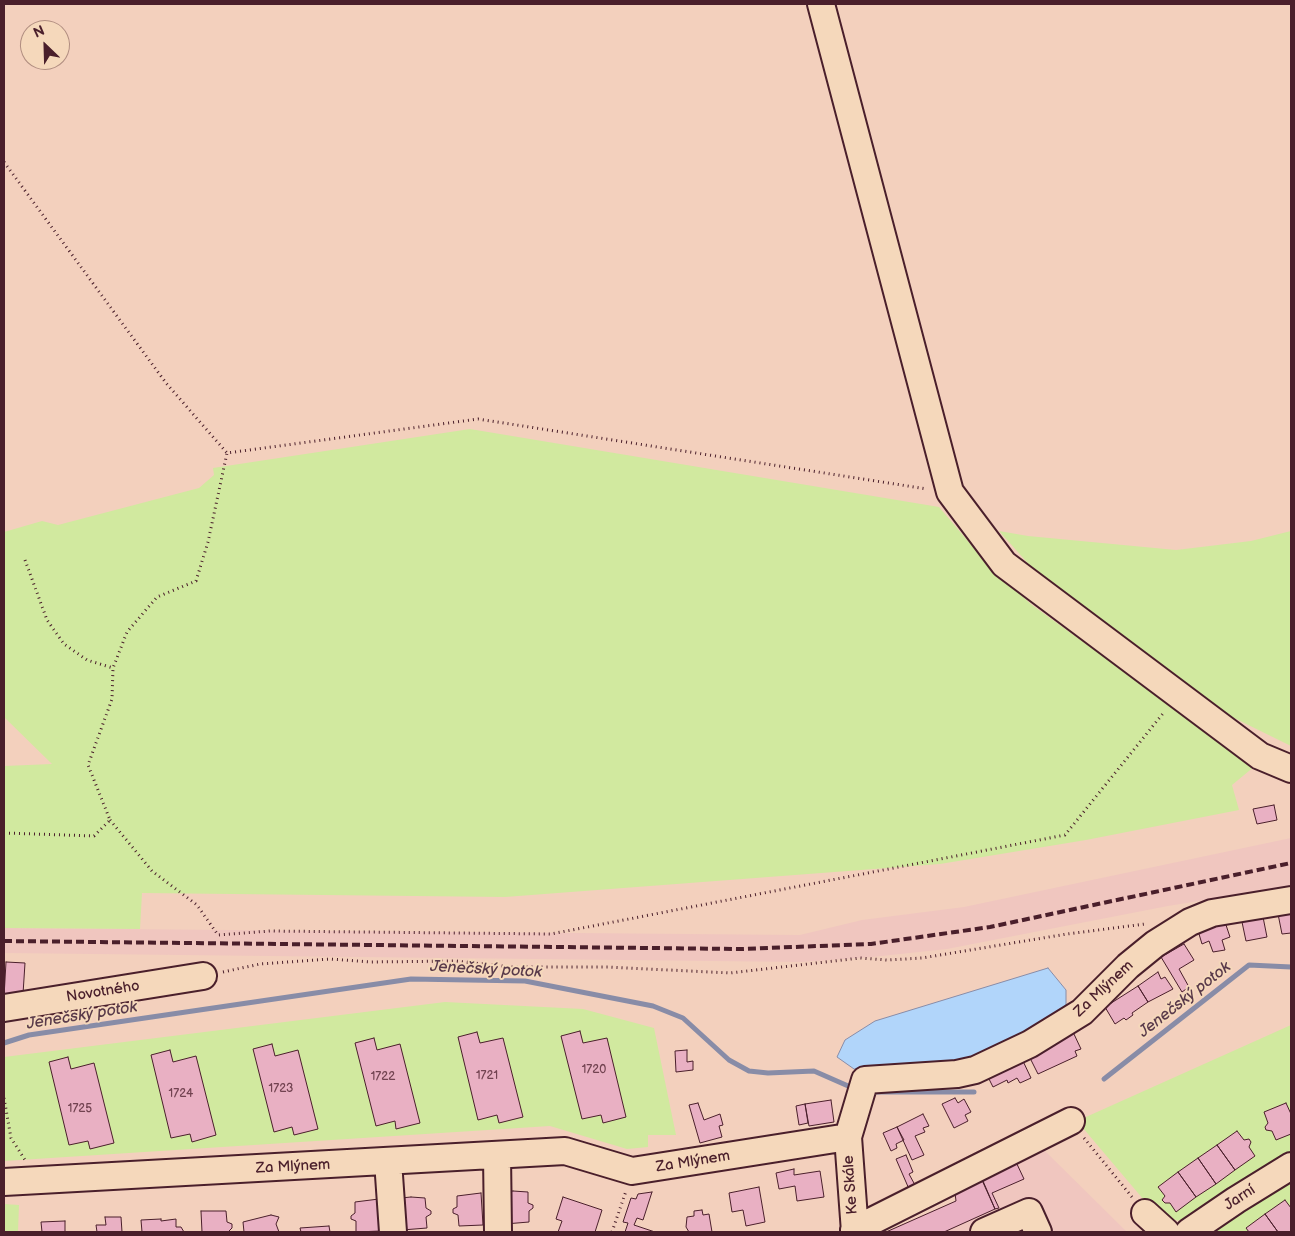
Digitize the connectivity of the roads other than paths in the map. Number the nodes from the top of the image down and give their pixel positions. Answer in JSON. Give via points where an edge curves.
{"nodes":[{"id":1,"x":821,"y":4,"type":"edge"},
{"id":2,"x":1291,"y":769,"type":"edge"},
{"id":3,"x":1291,"y":900,"type":"edge"},
{"id":4,"x":203,"y":976,"type":"road end"},
{"id":5,"x":4,"y":1008,"type":"edge"},
{"id":6,"x":1070,"y":1121,"type":"road end"},
{"id":7,"x":848,"y":1137,"type":"junction"},
{"id":8,"x":497,"y":1155,"type":"junction"},
{"id":9,"x":388,"y":1161,"type":"junction"},
{"id":10,"x":1291,"y":1166,"type":"edge"},
{"id":11,"x":4,"y":1182,"type":"edge"},
{"id":12,"x":1145,"y":1213,"type":"road end"},
{"id":13,"x":855,"y":1231,"type":"edge"},
{"id":14,"x":393,"y":1232,"type":"edge"},
{"id":15,"x":498,"y":1232,"type":"edge"},
{"id":16,"x":984,"y":1232,"type":"edge"},
{"id":17,"x":1038,"y":1232,"type":"edge"},
{"id":18,"x":1166,"y":1232,"type":"edge"},
{"id":19,"x":1189,"y":1232,"type":"edge"}],
"edges":[{"from":1,"to":2,"type":"street","via":[[950,492],[1004,564],[1260,756]]},
{"from":3,"to":7,"type":"street","name":"Za Mlýnem","via":[[1212,912],[1190,922],[1135,960],[1082,1012],[1030,1044],[975,1070],[870,1080],[860,1091]]},
{"from":4,"to":5,"type":"street","name":"Novotného"},
{"from":6,"to":13,"type":"street"},
{"from":7,"to":8,"type":"street","name":"Za Mlýnem","via":[[632,1172],[565,1151]]},
{"from":7,"to":13,"type":"street","name":"Ke Skále"},
{"from":8,"to":9,"type":"street","name":"Za Mlýnem"},
{"from":8,"to":15,"type":"street"},
{"from":9,"to":11,"type":"street","name":"Za Mlýnem"},
{"from":9,"to":14,"type":"street"},
{"from":10,"to":19,"type":"street","name":"Jarní"},
{"from":12,"to":18,"type":"street"},
{"from":16,"to":17,"type":"street","via":[[1028,1212]]}]}
